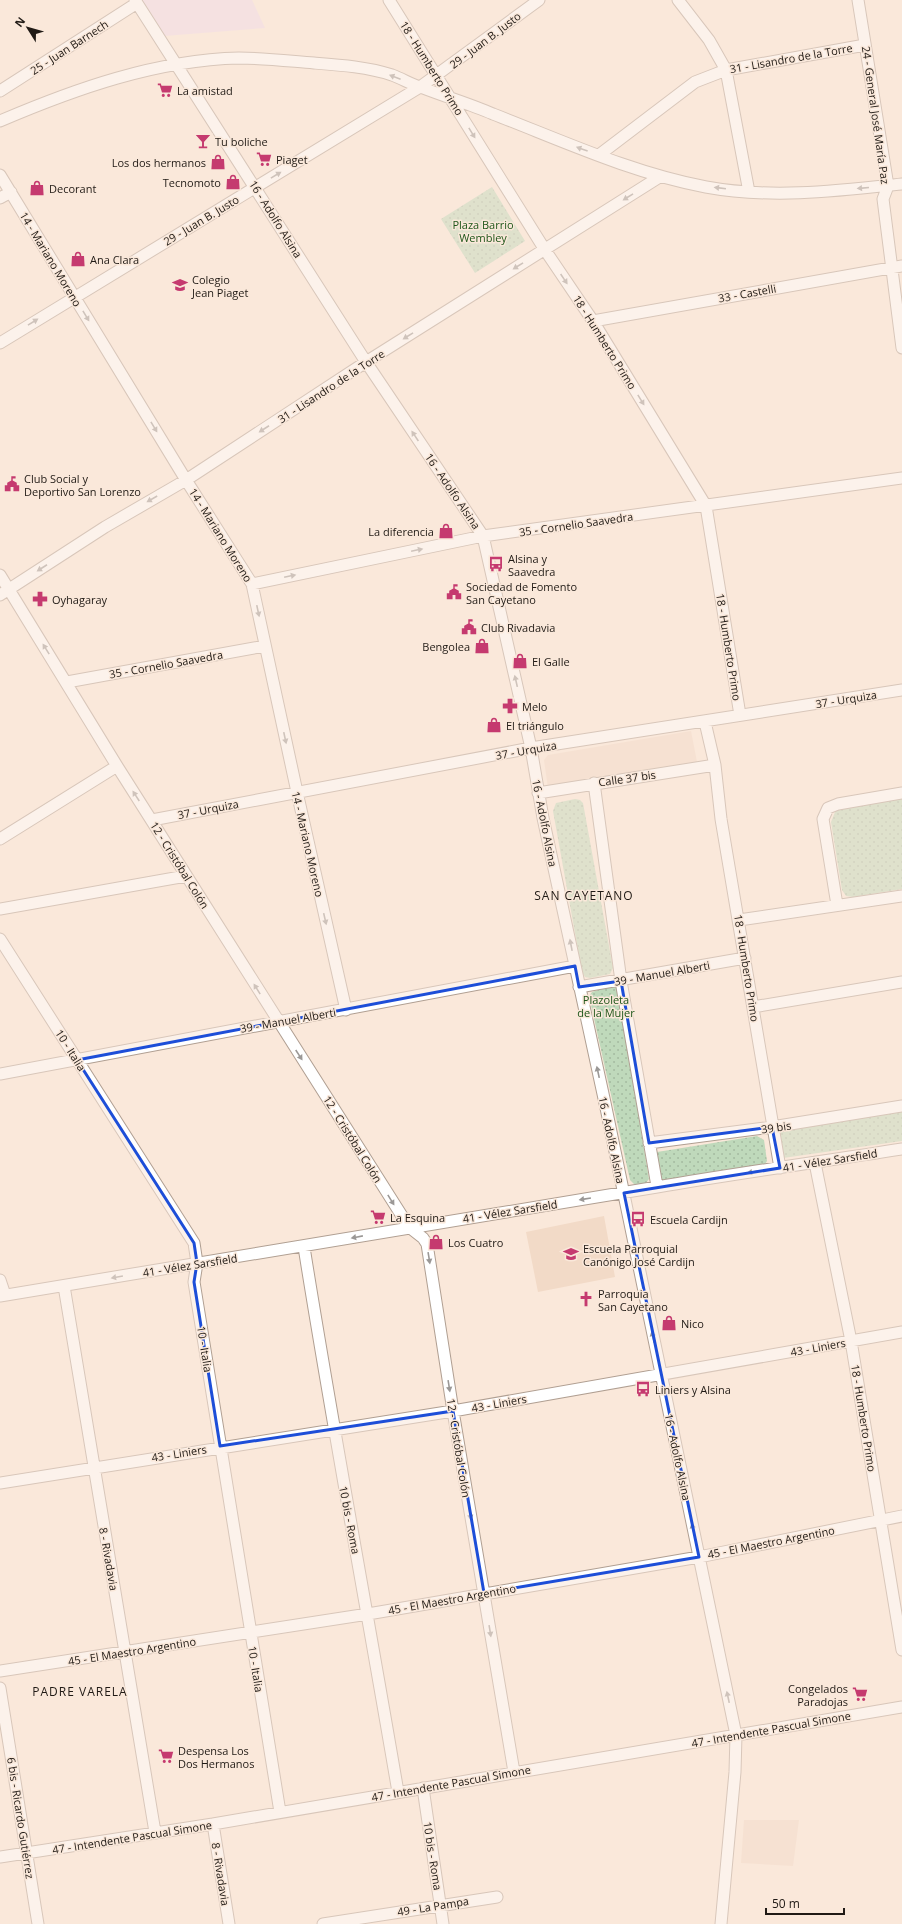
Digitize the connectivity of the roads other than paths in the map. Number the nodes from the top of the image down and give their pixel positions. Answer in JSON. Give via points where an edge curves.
{"nodes":[{"id":1,"x":389,"y":0,"type":"edge"},
{"id":2,"x":539,"y":0,"type":"edge"},
{"id":3,"x":678,"y":0,"type":"edge"},
{"id":4,"x":858,"y":0,"type":"edge"},
{"id":5,"x":136,"y":2,"type":"edge"},
{"id":6,"x":865,"y":44,"type":"junction"},
{"id":7,"x":177,"y":64,"type":"junction"},
{"id":8,"x":726,"y":70,"type":"junction"},
{"id":9,"x":437,"y":76,"type":"junction"},
{"id":10,"x":420,"y":87,"type":"junction"},
{"id":11,"x":0,"y":91,"type":"edge"},
{"id":12,"x":452,"y":99,"type":"junction"},
{"id":13,"x":0,"y":121,"type":"edge"},
{"id":14,"x":599,"y":155,"type":"junction"},
{"id":15,"x":0,"y":175,"type":"edge"},
{"id":16,"x":661,"y":176,"type":"junction"},
{"id":17,"x":902,"y":184,"type":"edge"},
{"id":18,"x":888,"y":186,"type":"junction"},
{"id":19,"x":256,"y":187,"type":"junction"},
{"id":20,"x":11,"y":192,"type":"junction"},
{"id":21,"x":749,"y":192,"type":"junction"},
{"id":22,"x":0,"y":198,"type":"edge"},
{"id":23,"x":545,"y":250,"type":"junction"},
{"id":24,"x":897,"y":267,"type":"edge"},
{"id":25,"x":74,"y":297,"type":"junction"},
{"id":26,"x":593,"y":321,"type":"junction"},
{"id":27,"x":0,"y":343,"type":"edge"},
{"id":28,"x":902,"y":348,"type":"edge"},
{"id":29,"x":366,"y":362,"type":"junction"},
{"id":30,"x":902,"y":478,"type":"edge"},
{"id":31,"x":186,"y":480,"type":"junction"},
{"id":32,"x":706,"y":506,"type":"junction"},
{"id":33,"x":483,"y":536,"type":"junction"},
{"id":34,"x":0,"y":575,"type":"edge"},
{"id":35,"x":252,"y":584,"type":"junction"},
{"id":36,"x":4,"y":592,"type":"edge"},
{"id":37,"x":265,"y":646,"type":"junction"},
{"id":38,"x":67,"y":682,"type":"junction"},
{"id":39,"x":902,"y":690,"type":"edge"},
{"id":40,"x":740,"y":715,"type":"junction"},
{"id":41,"x":705,"y":722,"type":"junction"},
{"id":42,"x":531,"y":748,"type":"junction"},
{"id":43,"x":716,"y":765,"type":"junction"},
{"id":44,"x":117,"y":766,"type":"junction"},
{"id":45,"x":594,"y":783,"type":"junction"},
{"id":46,"x":296,"y":792,"type":"junction"},
{"id":47,"x":538,"y":793,"type":"junction"},
{"id":48,"x":902,"y":793,"type":"edge"},
{"id":49,"x":152,"y":820,"type":"junction"},
{"id":50,"x":0,"y":839,"type":"edge"},
{"id":51,"x":186,"y":876,"type":"junction"},
{"id":52,"x":902,"y":896,"type":"edge"},
{"id":53,"x":837,"y":905,"type":"junction"},
{"id":54,"x":0,"y":909,"type":"edge"},
{"id":55,"x":739,"y":920,"type":"junction"},
{"id":56,"x":0,"y":939,"type":"edge"},
{"id":57,"x":745,"y":958,"type":"junction"},
{"id":58,"x":575,"y":966,"type":"junction"},
{"id":59,"x":621,"y":981,"type":"junction"},
{"id":60,"x":902,"y":982,"type":"edge"},
{"id":61,"x":579,"y":988,"type":"junction"},
{"id":62,"x":754,"y":1007,"type":"junction"},
{"id":63,"x":346,"y":1010,"type":"junction"},
{"id":64,"x":278,"y":1022,"type":"junction"},
{"id":65,"x":77,"y":1060,"type":"junction"},
{"id":66,"x":0,"y":1074,"type":"edge"},
{"id":67,"x":902,"y":1106,"type":"edge"},
{"id":68,"x":772,"y":1128,"type":"junction"},
{"id":69,"x":649,"y":1143,"type":"junction"},
{"id":70,"x":902,"y":1149,"type":"edge"},
{"id":71,"x":815,"y":1163,"type":"junction"},
{"id":72,"x":780,"y":1168,"type":"junction"},
{"id":73,"x":657,"y":1186,"type":"junction"},
{"id":74,"x":624,"y":1193,"type":"junction"},
{"id":75,"x":409,"y":1227,"type":"junction"},
{"id":76,"x":304,"y":1247,"type":"junction"},
{"id":77,"x":197,"y":1263,"type":"junction"},
{"id":78,"x":0,"y":1280,"type":"edge"},
{"id":79,"x":64,"y":1286,"type":"junction"},
{"id":80,"x":3,"y":1296,"type":"edge"},
{"id":81,"x":902,"y":1332,"type":"edge"},
{"id":82,"x":851,"y":1341,"type":"junction"},
{"id":83,"x":662,"y":1375,"type":"junction"},
{"id":84,"x":453,"y":1410,"type":"junction"},
{"id":85,"x":334,"y":1429,"type":"junction"},
{"id":86,"x":220,"y":1446,"type":"junction"},
{"id":87,"x":93,"y":1467,"type":"junction"},
{"id":88,"x":0,"y":1483,"type":"edge"},
{"id":89,"x":902,"y":1516,"type":"edge"},
{"id":90,"x":881,"y":1520,"type":"junction"},
{"id":91,"x":699,"y":1557,"type":"junction"},
{"id":92,"x":484,"y":1593,"type":"junction"},
{"id":93,"x":368,"y":1614,"type":"junction"},
{"id":94,"x":250,"y":1632,"type":"junction"},
{"id":95,"x":902,"y":1650,"type":"edge"},
{"id":96,"x":124,"y":1652,"type":"junction"},
{"id":97,"x":0,"y":1671,"type":"edge"},
{"id":98,"x":0,"y":1688,"type":"edge"},
{"id":99,"x":902,"y":1707,"type":"edge"},
{"id":100,"x":736,"y":1735,"type":"junction"},
{"id":101,"x":514,"y":1772,"type":"junction"},
{"id":102,"x":423,"y":1788,"type":"junction"},
{"id":103,"x":398,"y":1792,"type":"junction"},
{"id":104,"x":280,"y":1812,"type":"junction"},
{"id":105,"x":213,"y":1824,"type":"junction"},
{"id":106,"x":155,"y":1832,"type":"junction"},
{"id":107,"x":27,"y":1853,"type":"junction"},
{"id":108,"x":0,"y":1857,"type":"edge"},
{"id":109,"x":497,"y":1897,"type":"dead end"},
{"id":110,"x":441,"y":1905,"type":"junction"},
{"id":111,"x":38,"y":1924,"type":"edge"},
{"id":112,"x":229,"y":1924,"type":"edge"},
{"id":113,"x":322,"y":1924,"type":"edge"},
{"id":114,"x":443,"y":1924,"type":"edge"},
{"id":115,"x":721,"y":1924,"type":"edge"}],
"edges":[{"from":1,"to":9,"type":"street","name":"18 - Humberto Primo"},
{"from":2,"to":9,"type":"street","name":"29 - Juan B. Justo"},
{"from":3,"to":8,"type":"street","via":[[708,40]]},
{"from":4,"to":6,"type":"street","name":"24 - General José María Paz"},
{"from":5,"to":7,"type":"street","name":"16 - Adolfo Alsina"},
{"from":5,"to":11,"type":"street","name":"25 - Juan Barnech"},
{"from":6,"to":8,"type":"street","name":"31 - Lisandro de la Torre"},
{"from":6,"to":18,"type":"street","name":"24 - General José María Paz"},
{"from":10,"to":7,"type":"street","one_way":true,"via":[[392,75],[348,66],[276,59],[238,58]]},
{"from":7,"to":13,"type":"street","via":[[110,81],[38,105]]},
{"from":7,"to":19,"type":"street","name":"16 - Adolfo Alsina"},
{"from":8,"to":14,"type":"street","name":"31 - Lisandro de la Torre","via":[[695,82]]},
{"from":8,"to":21,"type":"street"},
{"from":9,"to":10,"type":"street","name":"29 - Juan B. Justo"},
{"from":9,"to":12,"type":"street","name":"18 - Humberto Primo"},
{"from":10,"to":12,"type":"street"},
{"from":19,"to":10,"type":"street","name":"29 - Juan B. Justo","one_way":true},
{"from":14,"to":12,"type":"street","one_way":true},
{"from":12,"to":23,"type":"street","name":"18 - Humberto Primo","one_way":true},
{"from":14,"to":16,"type":"street"},
{"from":15,"to":20,"type":"street","name":"14 - Mariano Moreno"},
{"from":21,"to":16,"type":"street","one_way":true,"via":[[706,187]]},
{"from":16,"to":23,"type":"street","name":"31 - Lisandro de la Torre","one_way":true},
{"from":17,"to":18,"type":"street"},
{"from":18,"to":21,"type":"street","one_way":true,"via":[[820,192]]},
{"from":18,"to":24,"type":"street","name":"24 - General José María Paz","via":[[883,199]]},
{"from":19,"to":25,"type":"street","name":"29 - Juan B. Justo"},
{"from":19,"to":29,"type":"street","name":"16 - Adolfo Alsina"},
{"from":20,"to":22,"type":"street"},
{"from":20,"to":25,"type":"street","name":"14 - Mariano Moreno"},
{"from":23,"to":26,"type":"street","name":"18 - Humberto Primo","one_way":true},
{"from":23,"to":29,"type":"street","name":"31 - Lisandro de la Torre","one_way":true},
{"from":24,"to":26,"type":"street","name":"33 - Castelli"},
{"from":24,"to":28,"type":"street","name":"24 - General José María Paz"},
{"from":27,"to":25,"type":"street","name":"29 - Juan B. Justo","one_way":true},
{"from":25,"to":31,"type":"street","name":"14 - Mariano Moreno","one_way":true},
{"from":26,"to":32,"type":"street","name":"18 - Humberto Primo","one_way":true},
{"from":29,"to":31,"type":"street","name":"31 - Lisandro de la Torre","one_way":true},
{"from":33,"to":29,"type":"street","name":"16 - Adolfo Alsina","one_way":true},
{"from":30,"to":32,"type":"street","name":"35 - Cornelio Saavedra"},
{"from":31,"to":35,"type":"street","name":"14 - Mariano Moreno"},
{"from":31,"to":36,"type":"street","name":"31 - Lisandro de la Torre","one_way":true,"via":[[105,527]]},
{"from":32,"to":33,"type":"street","name":"35 - Cornelio Saavedra"},
{"from":32,"to":40,"type":"street","name":"18 - Humberto Primo"},
{"from":35,"to":33,"type":"street","name":"35 - Cornelio Saavedra","one_way":true},
{"from":42,"to":33,"type":"street","name":"16 - Adolfo Alsina","one_way":true},
{"from":34,"to":36,"type":"street","name":"12 - Cristóbal Colón"},
{"from":35,"to":37,"type":"street","name":"14 - Mariano Moreno","one_way":true},
{"from":38,"to":36,"type":"street","name":"12 - Cristóbal Colón","one_way":true},
{"from":37,"to":38,"type":"street","name":"35 - Cornelio Saavedra"},
{"from":37,"to":46,"type":"street","name":"14 - Mariano Moreno","one_way":true},
{"from":38,"to":44,"type":"street","name":"12 - Cristóbal Colón"},
{"from":39,"to":40,"type":"street","name":"37 - Urquiza"},
{"from":40,"to":41,"type":"street","name":"37 - Urquiza"},
{"from":41,"to":42,"type":"street","name":"37 - Urquiza"},
{"from":41,"to":43,"type":"street","name":"18 - Humberto Primo"},
{"from":42,"to":46,"type":"street","name":"37 - Urquiza"},
{"from":42,"to":47,"type":"street","name":"16 - Adolfo Alsina"},
{"from":43,"to":45,"type":"street","name":"Calle 37 bis"},
{"from":43,"to":55,"type":"street","name":"18 - Humberto Primo"},
{"from":49,"to":44,"type":"street","name":"12 - Cristóbal Colón","one_way":true},
{"from":44,"to":50,"type":"street"},
{"from":45,"to":47,"type":"street","name":"Calle 37 bis"},
{"from":45,"to":59,"type":"street"},
{"from":46,"to":49,"type":"street","name":"37 - Urquiza"},
{"from":46,"to":63,"type":"street","name":"14 - Mariano Moreno","one_way":true},
{"from":58,"to":47,"type":"street","name":"16 - Adolfo Alsina","one_way":true},
{"from":48,"to":53,"type":"street","via":[[828,808],[823,819]]},
{"from":49,"to":51,"type":"street","name":"12 - Cristóbal Colón"},
{"from":51,"to":54,"type":"street"},
{"from":64,"to":51,"type":"street","name":"12 - Cristóbal Colón","one_way":true},
{"from":52,"to":53,"type":"street"},
{"from":53,"to":55,"type":"street"},
{"from":55,"to":57,"type":"street","name":"18 - Humberto Primo"},
{"from":56,"to":65,"type":"street","name":"10 - Italia"},
{"from":57,"to":59,"type":"street","name":"39 - Manuel Alberti"},
{"from":57,"to":62,"type":"street","name":"18 - Humberto Primo"},
{"from":58,"to":61,"type":"street","name":"16 - Adolfo Alsina"},
{"from":58,"to":63,"type":"street","name":"39 - Manuel Alberti"},
{"from":59,"to":61,"type":"street","name":"39 - Manuel Alberti"},
{"from":59,"to":69,"type":"street"},
{"from":60,"to":62,"type":"street"},
{"from":74,"to":61,"type":"street","name":"16 - Adolfo Alsina","one_way":true},
{"from":62,"to":68,"type":"street","name":"18 - Humberto Primo"},
{"from":63,"to":64,"type":"street","name":"39 - Manuel Alberti"},
{"from":64,"to":65,"type":"street","name":"39 - Manuel Alberti"},
{"from":64,"to":75,"type":"street","name":"12 - Cristóbal Colón","one_way":true},
{"from":65,"to":66,"type":"street","name":"39 - Manuel Alberti"},
{"from":65,"to":77,"type":"street","name":"10 - Italia","via":[[194,1244]]},
{"from":67,"to":68,"type":"street","name":"39 bis"},
{"from":68,"to":69,"type":"street","name":"39 bis"},
{"from":68,"to":72,"type":"street","name":"18 - Humberto Primo"},
{"from":69,"to":73,"type":"street"},
{"from":70,"to":71,"type":"street","name":"41 - Vélez Sarsfield"},
{"from":71,"to":72,"type":"street","name":"41 - Vélez Sarsfield"},
{"from":71,"to":82,"type":"street","name":"18 - Humberto Primo"},
{"from":72,"to":73,"type":"street","name":"41 - Vélez Sarsfield","one_way":true},
{"from":73,"to":74,"type":"street","name":"41 - Vélez Sarsfield"},
{"from":74,"to":75,"type":"street","name":"41 - Vélez Sarsfield","one_way":true},
{"from":83,"to":74,"type":"street","name":"16 - Adolfo Alsina","one_way":true},
{"from":75,"to":76,"type":"street","name":"41 - Vélez Sarsfield","one_way":true},
{"from":75,"to":84,"type":"street","name":"12 - Cristóbal Colón","one_way":true,"via":[[424,1238],[427,1244]]},
{"from":76,"to":77,"type":"street","name":"41 - Vélez Sarsfield"},
{"from":76,"to":85,"type":"street","name":"10 bis - Roma"},
{"from":77,"to":79,"type":"street","name":"41 - Vélez Sarsfield","one_way":true},
{"from":77,"to":86,"type":"street","name":"10 - Italia","via":[[194,1282]]},
{"from":78,"to":80,"type":"street"},
{"from":79,"to":80,"type":"street","name":"41 - Vélez Sarsfield"},
{"from":79,"to":87,"type":"street","name":"8 - Rivadavia"},
{"from":81,"to":82,"type":"street","name":"43 - Liniers"},
{"from":82,"to":83,"type":"street","name":"43 - Liniers"},
{"from":82,"to":90,"type":"street","name":"18 - Humberto Primo"},
{"from":83,"to":84,"type":"street","name":"43 - Liniers"},
{"from":91,"to":83,"type":"street","name":"16 - Adolfo Alsina","one_way":true},
{"from":84,"to":85,"type":"street","name":"43 - Liniers"},
{"from":84,"to":92,"type":"street","name":"12 - Cristóbal Colón","one_way":true},
{"from":85,"to":86,"type":"street","name":"43 - Liniers"},
{"from":85,"to":93,"type":"street","name":"10 bis - Roma"},
{"from":86,"to":87,"type":"street","name":"43 - Liniers"},
{"from":86,"to":94,"type":"street","name":"10 - Italia"},
{"from":87,"to":88,"type":"street","name":"43 - Liniers"},
{"from":87,"to":96,"type":"street","name":"8 - Rivadavia"},
{"from":89,"to":90,"type":"street","name":"45 - El Maestro Argentino"},
{"from":90,"to":91,"type":"street","name":"45 - El Maestro Argentino"},
{"from":90,"to":95,"type":"street","name":"18 - Humberto Primo"},
{"from":91,"to":92,"type":"street","name":"45 - El Maestro Argentino"},
{"from":100,"to":91,"type":"street","name":"16 - Adolfo Alsina","one_way":true},
{"from":92,"to":93,"type":"street","name":"45 - El Maestro Argentino"},
{"from":92,"to":101,"type":"street","name":"12 - Cristóbal Colón","one_way":true},
{"from":93,"to":94,"type":"street","name":"45 - El Maestro Argentino"},
{"from":93,"to":103,"type":"street","name":"10 bis - Roma"},
{"from":94,"to":96,"type":"street","name":"45 - El Maestro Argentino"},
{"from":94,"to":104,"type":"street","name":"10 - Italia"},
{"from":96,"to":97,"type":"street","name":"45 - El Maestro Argentino"},
{"from":96,"to":106,"type":"street","name":"8 - Rivadavia"},
{"from":98,"to":107,"type":"street","name":"6 bis - Ricardo Gutiérrez"},
{"from":99,"to":100,"type":"street","name":"47 - Intendente Pascual Simone"},
{"from":100,"to":101,"type":"street","name":"47 - Intendente Pascual Simone"},
{"from":100,"to":115,"type":"street","name":"16 - Adolfo Alsina"},
{"from":101,"to":102,"type":"street","name":"47 - Intendente Pascual Simone"},
{"from":102,"to":103,"type":"street","name":"47 - Intendente Pascual Simone"},
{"from":102,"to":110,"type":"street","name":"10 bis - Roma"},
{"from":103,"to":104,"type":"street","name":"47 - Intendente Pascual Simone"},
{"from":104,"to":105,"type":"street","name":"47 - Intendente Pascual Simone"},
{"from":105,"to":106,"type":"street","name":"47 - Intendente Pascual Simone"},
{"from":105,"to":112,"type":"street","name":"8 - Rivadavia"},
{"from":106,"to":107,"type":"street","name":"47 - Intendente Pascual Simone"},
{"from":107,"to":108,"type":"street","name":"47 - Intendente Pascual Simone"},
{"from":107,"to":111,"type":"street","name":"6 bis - Ricardo Gutiérrez"},
{"from":109,"to":110,"type":"street","name":"49 - La Pampa"},
{"from":110,"to":113,"type":"street","name":"49 - La Pampa"},
{"from":110,"to":114,"type":"street","name":"10 bis - Roma"}]}
